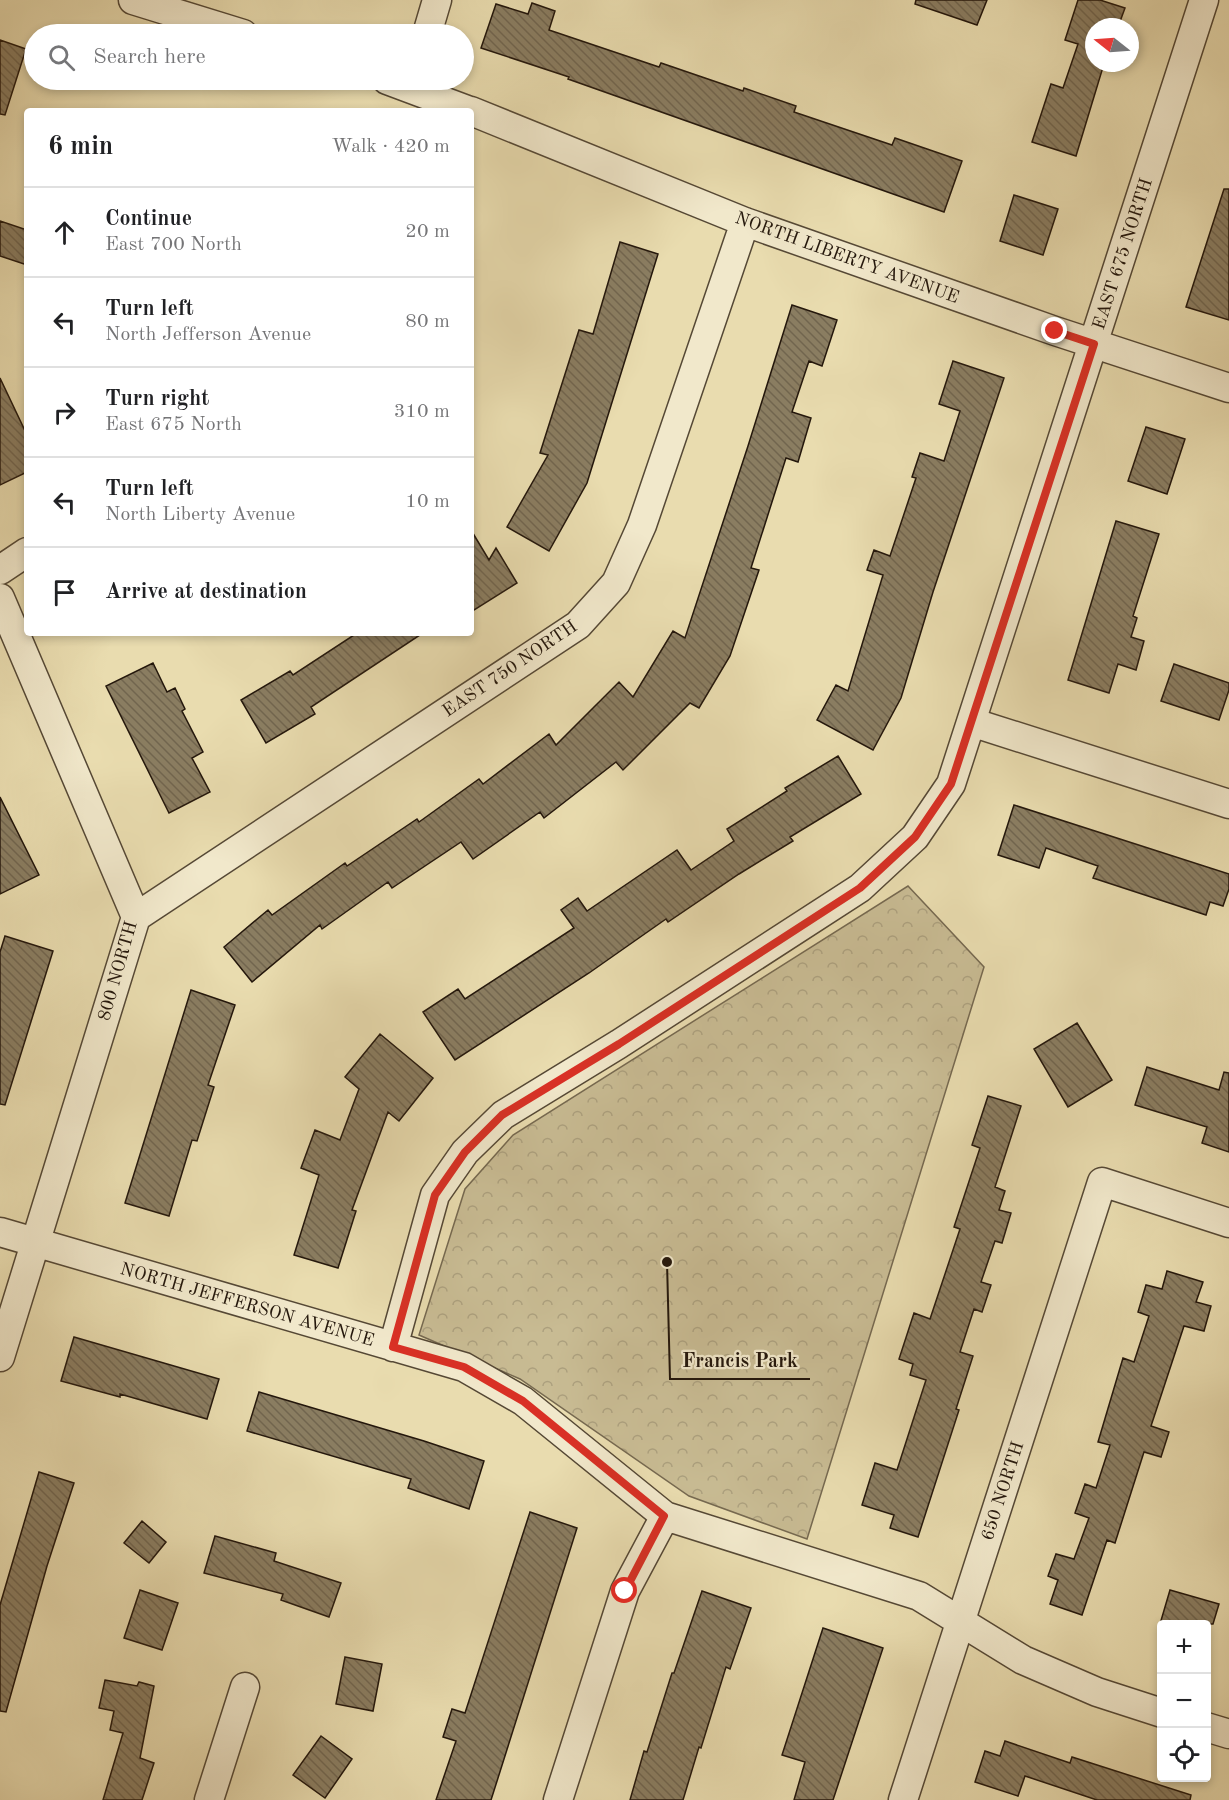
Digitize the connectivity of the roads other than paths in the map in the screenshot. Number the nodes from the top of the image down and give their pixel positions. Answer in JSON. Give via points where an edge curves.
{"nodes":[{"id":1,"x":133,"y":0,"type":"edge"},
{"id":2,"x":437,"y":0,"type":"edge"},
{"id":3,"x":1204,"y":0,"type":"edge"},
{"id":4,"x":211,"y":24,"type":"edge"},
{"id":5,"x":430,"y":24,"type":"edge"},
{"id":6,"x":407,"y":90,"type":"edge"},
{"id":7,"x":462,"y":108,"type":"edge"},
{"id":8,"x":474,"y":112,"type":"edge"},
{"id":9,"x":745,"y":222,"type":"junction"},
{"id":10,"x":1094,"y":344,"type":"junction"},
{"id":11,"x":1229,"y":388,"type":"edge"},
{"id":12,"x":24,"y":554,"type":"edge"},
{"id":13,"x":0,"y":570,"type":"edge"},
{"id":14,"x":0,"y":598,"type":"edge"},
{"id":15,"x":971,"y":722,"type":"junction"},
{"id":16,"x":1229,"y":804,"type":"edge"},
{"id":17,"x":136,"y":917,"type":"junction"},
{"id":18,"x":1229,"y":1223,"type":"edge"},
{"id":19,"x":0,"y":1232,"type":"edge"},
{"id":20,"x":35,"y":1243,"type":"junction"},
{"id":21,"x":393,"y":1347,"type":"junction"},
{"id":22,"x":0,"y":1357,"type":"edge"},
{"id":23,"x":664,"y":1516,"type":"junction"},
{"id":24,"x":961,"y":1621,"type":"junction"},
{"id":25,"x":245,"y":1687,"type":"dead end"},
{"id":26,"x":1157,"y":1712,"type":"edge"},
{"id":27,"x":1211,"y":1728,"type":"edge"},
{"id":28,"x":1229,"y":1734,"type":"edge"},
{"id":29,"x":209,"y":1800,"type":"edge"},
{"id":30,"x":558,"y":1800,"type":"edge"},
{"id":31,"x":903,"y":1800,"type":"edge"}],
"edges":[{"from":1,"to":4,"type":"street"},
{"from":2,"to":5,"type":"street"},
{"from":3,"to":10,"type":"street","name":"EAST 675 NORTH"},
{"from":6,"to":7,"type":"street","name":"NORTH LIBERTY AVENUE"},
{"from":8,"to":9,"type":"street","name":"NORTH LIBERTY AVENUE"},
{"from":9,"to":10,"type":"street","name":"NORTH LIBERTY AVENUE"},
{"from":9,"to":17,"type":"street","name":"EAST 750 NORTH","via":[[642,525],[616,583],[578,625]]},
{"from":10,"to":11,"type":"street","name":"NORTH LIBERTY AVENUE"},
{"from":10,"to":15,"type":"street","name":"EAST 675 NORTH"},
{"from":12,"to":13,"type":"street"},
{"from":14,"to":17,"type":"street","name":"800 NORTH"},
{"from":15,"to":16,"type":"street"},
{"from":15,"to":21,"type":"street","name":"EAST 675 NORTH","via":[[951,784],[915,837],[860,888],[502,1115],[465,1152],[435,1195]]},
{"from":17,"to":20,"type":"street","name":"800 NORTH"},
{"from":18,"to":24,"type":"street","name":"650 NORTH","via":[[1102,1182]]},
{"from":19,"to":20,"type":"street","name":"NORTH JEFFERSON AVENUE"},
{"from":20,"to":21,"type":"street","name":"NORTH JEFFERSON AVENUE"},
{"from":20,"to":22,"type":"street","name":"800 NORTH"},
{"from":21,"to":23,"type":"street","name":"NORTH JEFFERSON AVENUE","via":[[464,1367],[523,1401]]},
{"from":23,"to":24,"type":"street","name":"NORTH JEFFERSON AVENUE","via":[[920,1596]]},
{"from":23,"to":30,"type":"street","via":[[625,1591]]},
{"from":24,"to":26,"type":"street","name":"NORTH JEFFERSON AVENUE","via":[[1023,1660],[1097,1692]]},
{"from":24,"to":31,"type":"street","name":"650 NORTH"},
{"from":25,"to":29,"type":"street"},
{"from":27,"to":28,"type":"street"}]}
